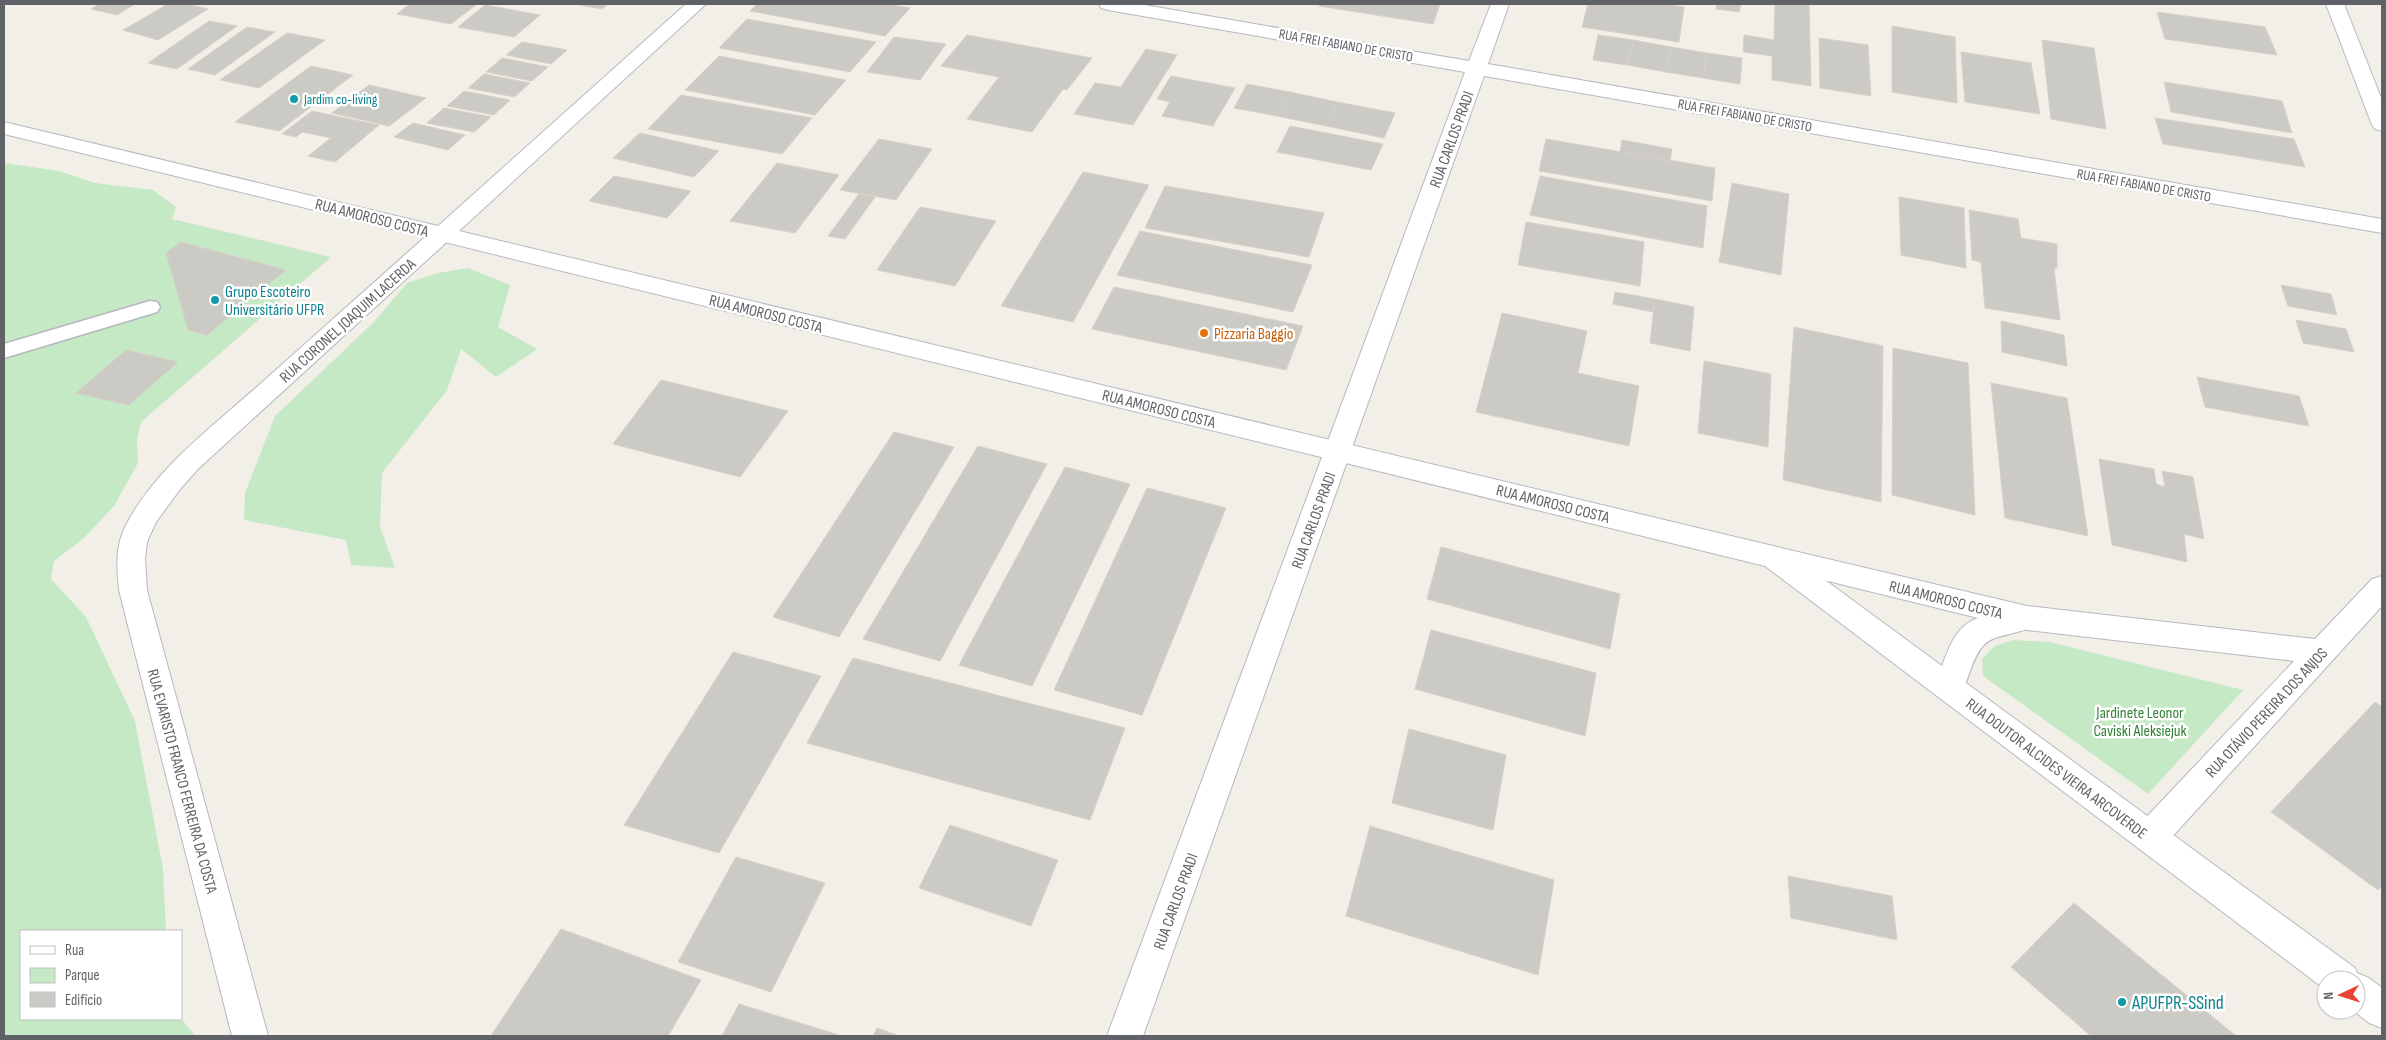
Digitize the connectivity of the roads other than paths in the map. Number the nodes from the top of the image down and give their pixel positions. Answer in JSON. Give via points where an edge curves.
{"nodes":[{"id":1,"x":697,"y":4,"type":"edge"},
{"id":2,"x":1108,"y":4,"type":"edge"},
{"id":3,"x":1500,"y":4,"type":"edge"},
{"id":4,"x":2334,"y":4,"type":"edge"},
{"id":5,"x":1476,"y":68,"type":"junction"},
{"id":6,"x":2382,"y":125,"type":"edge"},
{"id":7,"x":4,"y":128,"type":"edge"},
{"id":8,"x":2382,"y":226,"type":"edge"},
{"id":9,"x":442,"y":234,"type":"junction"},
{"id":10,"x":150,"y":308,"type":"dead end"},
{"id":11,"x":4,"y":351,"type":"edge"},
{"id":12,"x":1338,"y":451,"type":"junction"},
{"id":13,"x":141,"y":525,"type":"joint"},
{"id":14,"x":1773,"y":556,"type":"junction"},
{"id":15,"x":2382,"y":587,"type":"edge"},
{"id":16,"x":2028,"y":618,"type":"junction"},
{"id":17,"x":2321,"y":652,"type":"junction"},
{"id":18,"x":1949,"y":688,"type":"junction"},
{"id":19,"x":2150,"y":837,"type":"junction"},
{"id":20,"x":2329,"y":970,"type":"edge"},
{"id":21,"x":2366,"y":998,"type":"edge"},
{"id":22,"x":2382,"y":1010,"type":"edge"},
{"id":23,"x":250,"y":1036,"type":"edge"},
{"id":24,"x":1125,"y":1036,"type":"edge"}],
"edges":[{"from":1,"to":9,"type":"street","name":"RUA CORONEL JOAQUIM LACERDA"},
{"from":2,"to":5,"type":"street","name":"RUA FREI FABIANO DE CRISTO"},
{"from":3,"to":5,"type":"street","name":"RUA CARLOS PRADI"},
{"from":4,"to":6,"type":"street"},
{"from":5,"to":8,"type":"street","name":"RUA FREI FABIANO DE CRISTO"},
{"from":5,"to":12,"type":"street","name":"RUA CARLOS PRADI"},
{"from":7,"to":9,"type":"street","name":"RUA AMOROSO COSTA"},
{"from":9,"to":12,"type":"street","name":"RUA AMOROSO COSTA"},
{"from":9,"to":13,"type":"street","name":"RUA CORONEL JOAQUIM LACERDA","via":[[190,461],[162,491]]},
{"from":10,"to":11,"type":"lane"},
{"from":12,"to":14,"type":"street","name":"RUA AMOROSO COSTA"},
{"from":12,"to":24,"type":"street","name":"RUA CARLOS PRADI"},
{"from":13,"to":23,"type":"street","name":"RUA EVARISTO FRANCO FERREIRA DA COSTA","via":[[131,554],[132,590]]},
{"from":14,"to":16,"type":"street","name":"RUA AMOROSO COSTA"},
{"from":14,"to":18,"type":"street","name":"RUA DOUTOR ALCIDES VIEIRA ARCOVERDE"},
{"from":15,"to":17,"type":"street","name":"RUA OTÁVIO PEREIRA DOS ANJOS"},
{"from":16,"to":17,"type":"street","name":"RUA AMOROSO COSTA"},
{"from":16,"to":18,"type":"street","via":[[1984,628],[1970,637]]},
{"from":17,"to":19,"type":"street","name":"RUA OTÁVIO PEREIRA DOS ANJOS"},
{"from":18,"to":19,"type":"street","name":"RUA DOUTOR ALCIDES VIEIRA ARCOVERDE"},
{"from":19,"to":20,"type":"street","name":"RUA DOUTOR ALCIDES VIEIRA ARCOVERDE"},
{"from":21,"to":22,"type":"street"}]}
